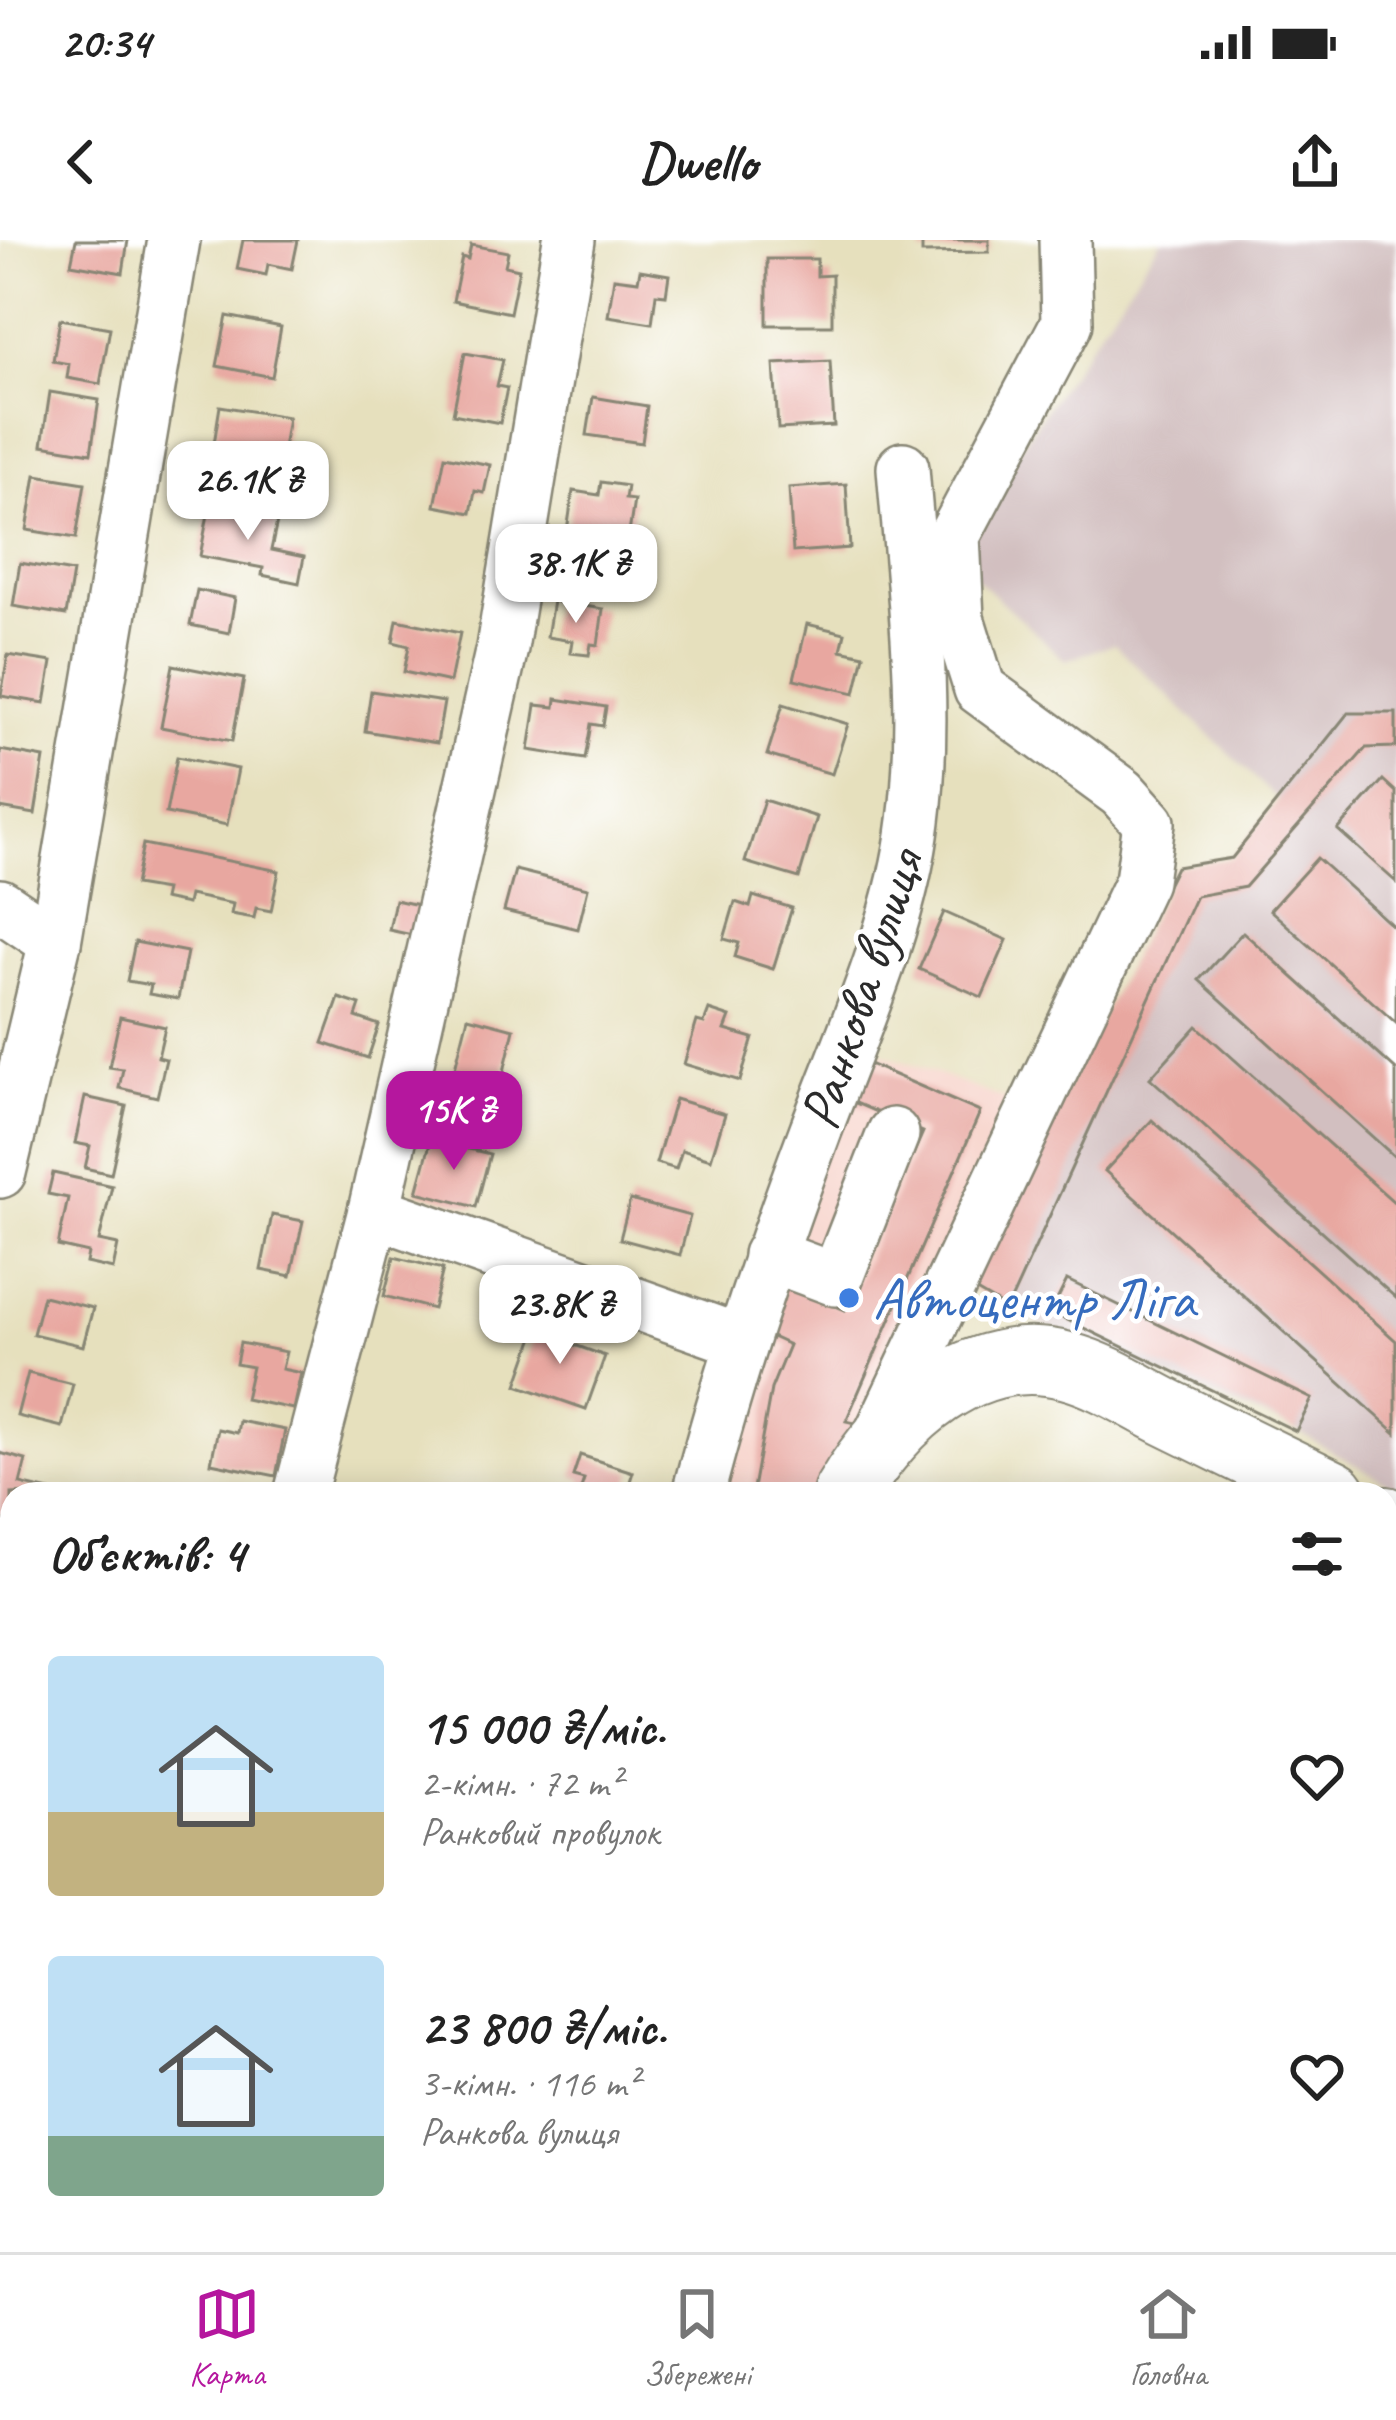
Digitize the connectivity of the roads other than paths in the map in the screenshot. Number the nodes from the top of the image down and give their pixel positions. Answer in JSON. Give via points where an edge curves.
{"nodes":[{"id":1,"x":174,"y":240,"type":"edge"},
{"id":2,"x":569,"y":240,"type":"edge"},
{"id":3,"x":1065,"y":240,"type":"edge"},
{"id":4,"x":903,"y":468,"type":"dead end"},
{"id":5,"x":0,"y":904,"type":"edge"},
{"id":6,"x":55,"y":942,"type":"junction"},
{"id":7,"x":893,"y":1134,"type":"dead end"},
{"id":8,"x":0,"y":1172,"type":"edge"},
{"id":9,"x":374,"y":1211,"type":"junction"},
{"id":10,"x":769,"y":1256,"type":"junction"},
{"id":11,"x":738,"y":1340,"type":"junction"},
{"id":12,"x":858,"y":1473,"type":"edge"},
{"id":13,"x":303,"y":1482,"type":"edge"},
{"id":14,"x":701,"y":1482,"type":"edge"},
{"id":15,"x":1310,"y":1482,"type":"edge"}],
"edges":[{"from":1,"to":6,"type":"street"},
{"from":2,"to":9,"type":"street","via":[[502,648]]},
{"from":3,"to":12,"type":"street","via":[[1066,323],[954,536],[958,619],[980,688],[1122,793],[1149,824],[1141,881]]},
{"from":4,"to":10,"type":"street","name":"Ранкова вулиця","via":[[921,695],[914,823],[878,958]]},
{"from":5,"to":6,"type":"street"},
{"from":6,"to":8,"type":"street"},
{"from":7,"to":10,"type":"street","via":[[836,1280]]},
{"from":9,"to":11,"type":"street"},
{"from":9,"to":13,"type":"street"},
{"from":10,"to":11,"type":"street","name":"Ранкова вулиця"},
{"from":11,"to":14,"type":"street","name":"Ранкова вулиця"},
{"from":12,"to":15,"type":"main road","via":[[940,1389],[1003,1362],[1034,1360],[1090,1374]]}]}
